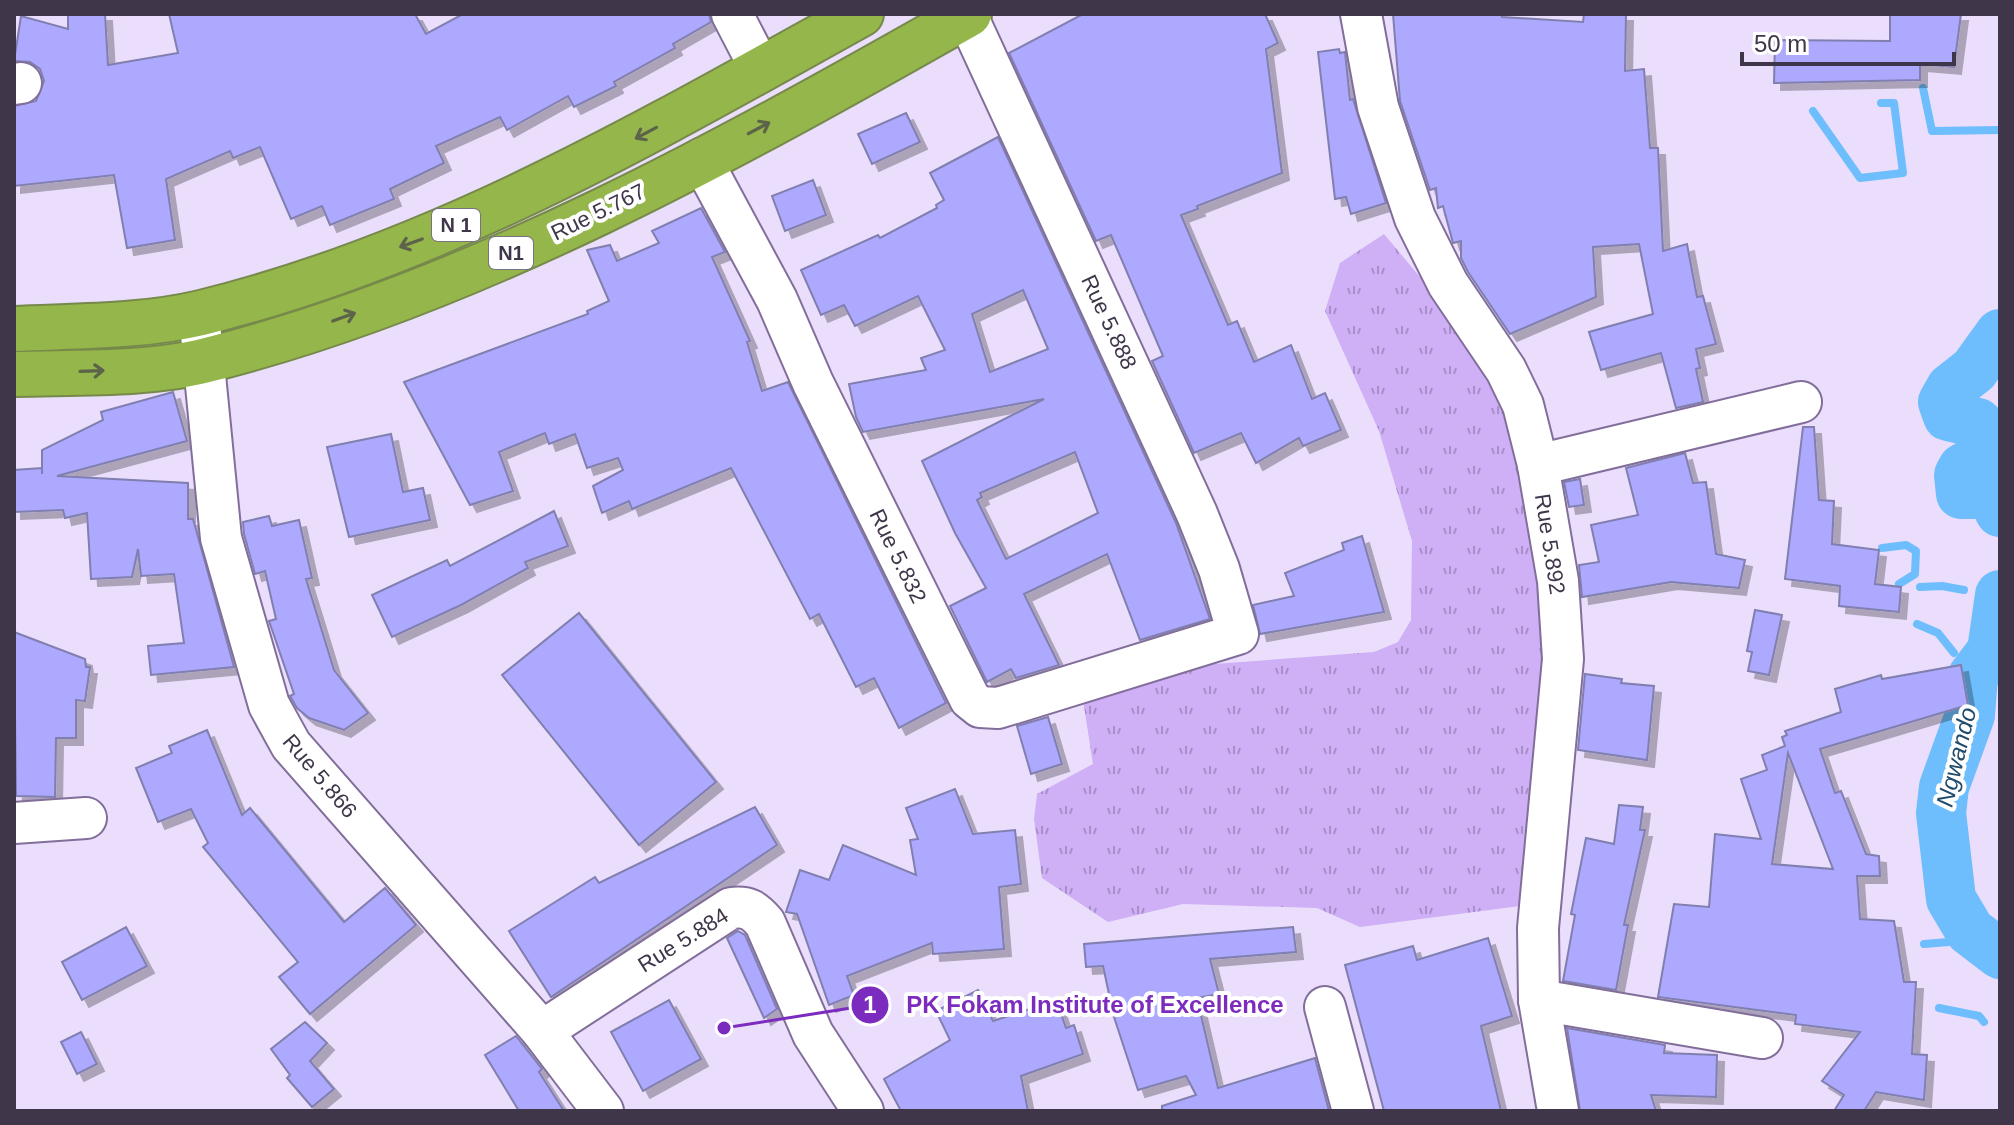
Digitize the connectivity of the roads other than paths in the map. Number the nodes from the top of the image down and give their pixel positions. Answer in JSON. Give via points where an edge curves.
{"nodes":[{"id":1,"x":732,"y":14,"type":"edge"},
{"id":2,"x":861,"y":14,"type":"edge"},
{"id":3,"x":1361,"y":14,"type":"edge"},
{"id":4,"x":968,"y":15,"type":"edge"},
{"id":5,"x":761,"y":70,"type":"junction"},
{"id":6,"x":701,"y":159,"type":"junction"},
{"id":7,"x":199,"y":314,"type":"junction"},
{"id":8,"x":14,"y":329,"type":"edge"},
{"id":9,"x":204,"y":361,"type":"junction"},
{"id":10,"x":14,"y":374,"type":"edge"},
{"id":11,"x":1801,"y":402,"type":"dead end"},
{"id":12,"x":1538,"y":465,"type":"junction"},
{"id":13,"x":1238,"y":634,"type":"joint"},
{"id":14,"x":86,"y":818,"type":"dead end"},
{"id":15,"x":14,"y":823,"type":"edge"},
{"id":16,"x":1539,"y":1000,"type":"junction"},
{"id":17,"x":1325,"y":1007,"type":"dead end"},
{"id":18,"x":542,"y":1031,"type":"junction"},
{"id":19,"x":1762,"y":1038,"type":"dead end"},
{"id":20,"x":603,"y":1111,"type":"edge"},
{"id":21,"x":863,"y":1111,"type":"edge"},
{"id":22,"x":1353,"y":1111,"type":"edge"},
{"id":23,"x":1558,"y":1111,"type":"edge"}],
"edges":[{"from":1,"to":5,"type":"street"},
{"from":2,"to":5,"type":"highway","number":"N 1"},
{"from":3,"to":12,"type":"street","name":"Rue 5.892","via":[[1378,107],[1415,218],[1448,284],[1506,370],[1523,405]]},
{"from":6,"to":4,"type":"highway","name":"Rue 5.767","number":"N1","one_way":true},
{"from":4,"to":13,"type":"street","name":"Rue 5.888","via":[[1197,514]]},
{"from":5,"to":7,"type":"highway","number":"N 1","one_way":true,"via":[[547,185],[433,235]]},
{"from":9,"to":6,"type":"highway","name":"Rue 5.767","number":"N1","one_way":true,"via":[[447,280],[585,221]]},
{"from":6,"to":13,"type":"street","name":"Rue 5.832","via":[[777,300],[970,699],[980,707],[998,708]]},
{"from":7,"to":8,"type":"highway","number":"N 1"},
{"from":7,"to":9,"type":"street","name":"Rue 5.866"},
{"from":10,"to":9,"type":"highway","name":"Rue 5.767","number":"N1","one_way":true},
{"from":9,"to":18,"type":"street","name":"Rue 5.866","via":[[221,538],[274,718],[291,745]]},
{"from":11,"to":12,"type":"street"},
{"from":12,"to":16,"type":"street","name":"Rue 5.892","via":[[1558,581],[1563,659],[1538,928]]},
{"from":14,"to":15,"type":"street"},
{"from":16,"to":19,"type":"street"},
{"from":16,"to":23,"type":"street","name":"Rue 5.892"},
{"from":17,"to":22,"type":"street"},
{"from":18,"to":20,"type":"street","name":"Rue 5.866"},
{"from":18,"to":21,"type":"street","name":"Rue 5.884","via":[[731,908],[744,906],[765,923],[813,1034]]}]}
